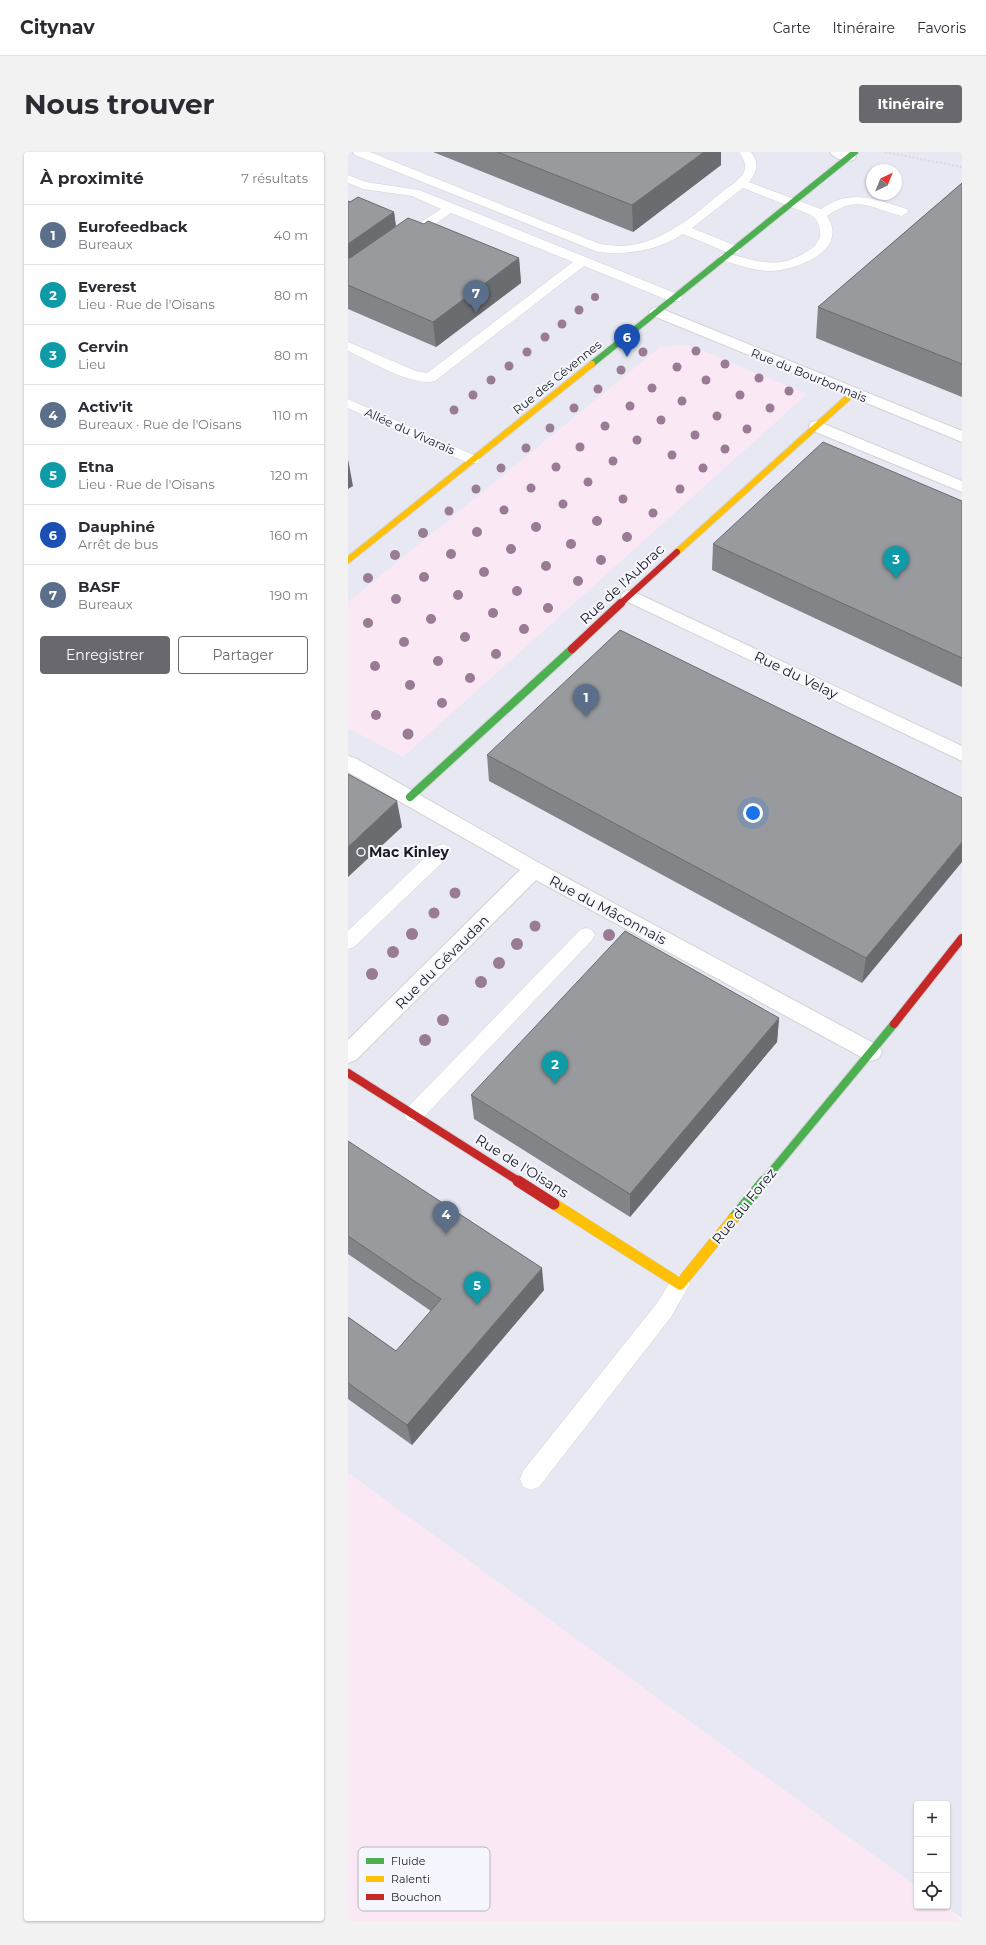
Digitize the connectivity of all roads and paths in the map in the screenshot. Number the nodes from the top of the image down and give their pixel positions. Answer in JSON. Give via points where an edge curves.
{"nodes":[{"id":1,"x":359,"y":152,"type":"edge"},
{"id":2,"x":745,"y":152,"type":"edge"},
{"id":3,"x":885,"y":152,"type":"edge"},
{"id":4,"x":847,"y":154,"type":"edge"},
{"id":5,"x":962,"y":167,"type":"edge"},
{"id":6,"x":348,"y":179,"type":"edge"},
{"id":7,"x":742,"y":183,"type":"junction"},
{"id":8,"x":793,"y":203,"type":"junction"},
{"id":9,"x":450,"y":208,"type":"junction"},
{"id":10,"x":902,"y":212,"type":"dead end"},
{"id":11,"x":821,"y":215,"type":"junction"},
{"id":12,"x":683,"y":229,"type":"junction"},
{"id":13,"x":399,"y":244,"type":"edge"},
{"id":14,"x":730,"y":253,"type":"junction"},
{"id":15,"x":583,"y":261,"type":"junction"},
{"id":16,"x":675,"y":298,"type":"junction"},
{"id":17,"x":657,"y":312,"type":"junction"},
{"id":18,"x":348,"y":346,"type":"edge"},
{"id":19,"x":853,"y":393,"type":"junction"},
{"id":20,"x":348,"y":402,"type":"edge"},
{"id":21,"x":817,"y":426,"type":"junction"},
{"id":22,"x":962,"y":437,"type":"edge"},
{"id":23,"x":473,"y":460,"type":"junction"},
{"id":24,"x":962,"y":486,"type":"edge"},
{"id":25,"x":348,"y":560,"type":"edge"},
{"id":26,"x":630,"y":596,"type":"junction"},
{"id":27,"x":962,"y":754,"type":"edge"},
{"id":28,"x":348,"y":763,"type":"edge"},
{"id":29,"x":410,"y":797,"type":"junction"},
{"id":30,"x":443,"y":851,"type":"dead end"},
{"id":31,"x":534,"y":869,"type":"junction"},
{"id":32,"x":586,"y":935,"type":"dead end"},
{"id":33,"x":962,"y":938,"type":"edge"},
{"id":34,"x":348,"y":942,"type":"edge"},
{"id":35,"x":871,"y":1052,"type":"junction"},
{"id":36,"x":348,"y":1054,"type":"edge"},
{"id":37,"x":348,"y":1074,"type":"edge"},
{"id":38,"x":414,"y":1114,"type":"junction"},
{"id":39,"x":680,"y":1284,"type":"junction"},
{"id":40,"x":531,"y":1479,"type":"dead end"}],
"edges":[{"from":1,"to":12,"type":"lane","via":[[613,251],[637,249],[661,242]]},
{"from":2,"to":7,"type":"lane","via":[[752,167],[750,174]]},
{"from":3,"to":5,"type":"path"},
{"from":4,"to":8,"type":"street","name":"Rue des Cévennes"},
{"from":6,"to":9,"type":"lane","via":[[363,185],[414,193]]},
{"from":7,"to":8,"type":"lane"},
{"from":7,"to":12,"type":"lane"},
{"from":8,"to":11,"type":"lane"},
{"from":8,"to":14,"type":"street","name":"Rue des Cévennes"},
{"from":9,"to":13,"type":"lane"},
{"from":9,"to":15,"type":"lane"},
{"from":10,"to":11,"type":"lane","via":[[855,200],[842,202]]},
{"from":11,"to":14,"type":"lane","via":[[827,232],[823,244],[813,254],[797,263],[772,268]]},
{"from":12,"to":14,"type":"lane"},
{"from":14,"to":16,"type":"street","name":"Rue des Cévennes"},
{"from":15,"to":16,"type":"lane"},
{"from":15,"to":18,"type":"lane","via":[[430,378],[412,376]]},
{"from":16,"to":17,"type":"street","name":"Rue des Cévennes"},
{"from":17,"to":19,"type":"street","name":"Rue du Bourbonnais"},
{"from":17,"to":23,"type":"street","name":"Rue des Cévennes"},
{"from":19,"to":21,"type":"street","name":"Rue de l'Aubrac"},
{"from":19,"to":22,"type":"street","name":"Rue du Bourbonnais"},
{"from":20,"to":23,"type":"lane","name":"Allée du Vivarais"},
{"from":21,"to":24,"type":"street"},
{"from":21,"to":26,"type":"street","name":"Rue de l'Aubrac"},
{"from":23,"to":25,"type":"street","name":"Rue des Cévennes"},
{"from":26,"to":27,"type":"street","name":"Rue du Velay"},
{"from":26,"to":29,"type":"street","name":"Rue de l'Aubrac"},
{"from":28,"to":29,"type":"street","name":"Rue du Mâconnais"},
{"from":29,"to":31,"type":"street","name":"Rue du Mâconnais"},
{"from":30,"to":34,"type":"lane"},
{"from":31,"to":35,"type":"street","name":"Rue du Mâconnais"},
{"from":31,"to":36,"type":"street","name":"Rue du Gévaudan"},
{"from":32,"to":38,"type":"lane"},
{"from":33,"to":35,"type":"street","name":"Rue du Forez"},
{"from":35,"to":39,"type":"street","name":"Rue du Forez"},
{"from":37,"to":38,"type":"street","name":"Rue de l'Oisans"},
{"from":38,"to":39,"type":"street","name":"Rue de l'Oisans"},
{"from":39,"to":40,"type":"lane","name":"Rue du Forez","via":[[664,1310]]}]}
